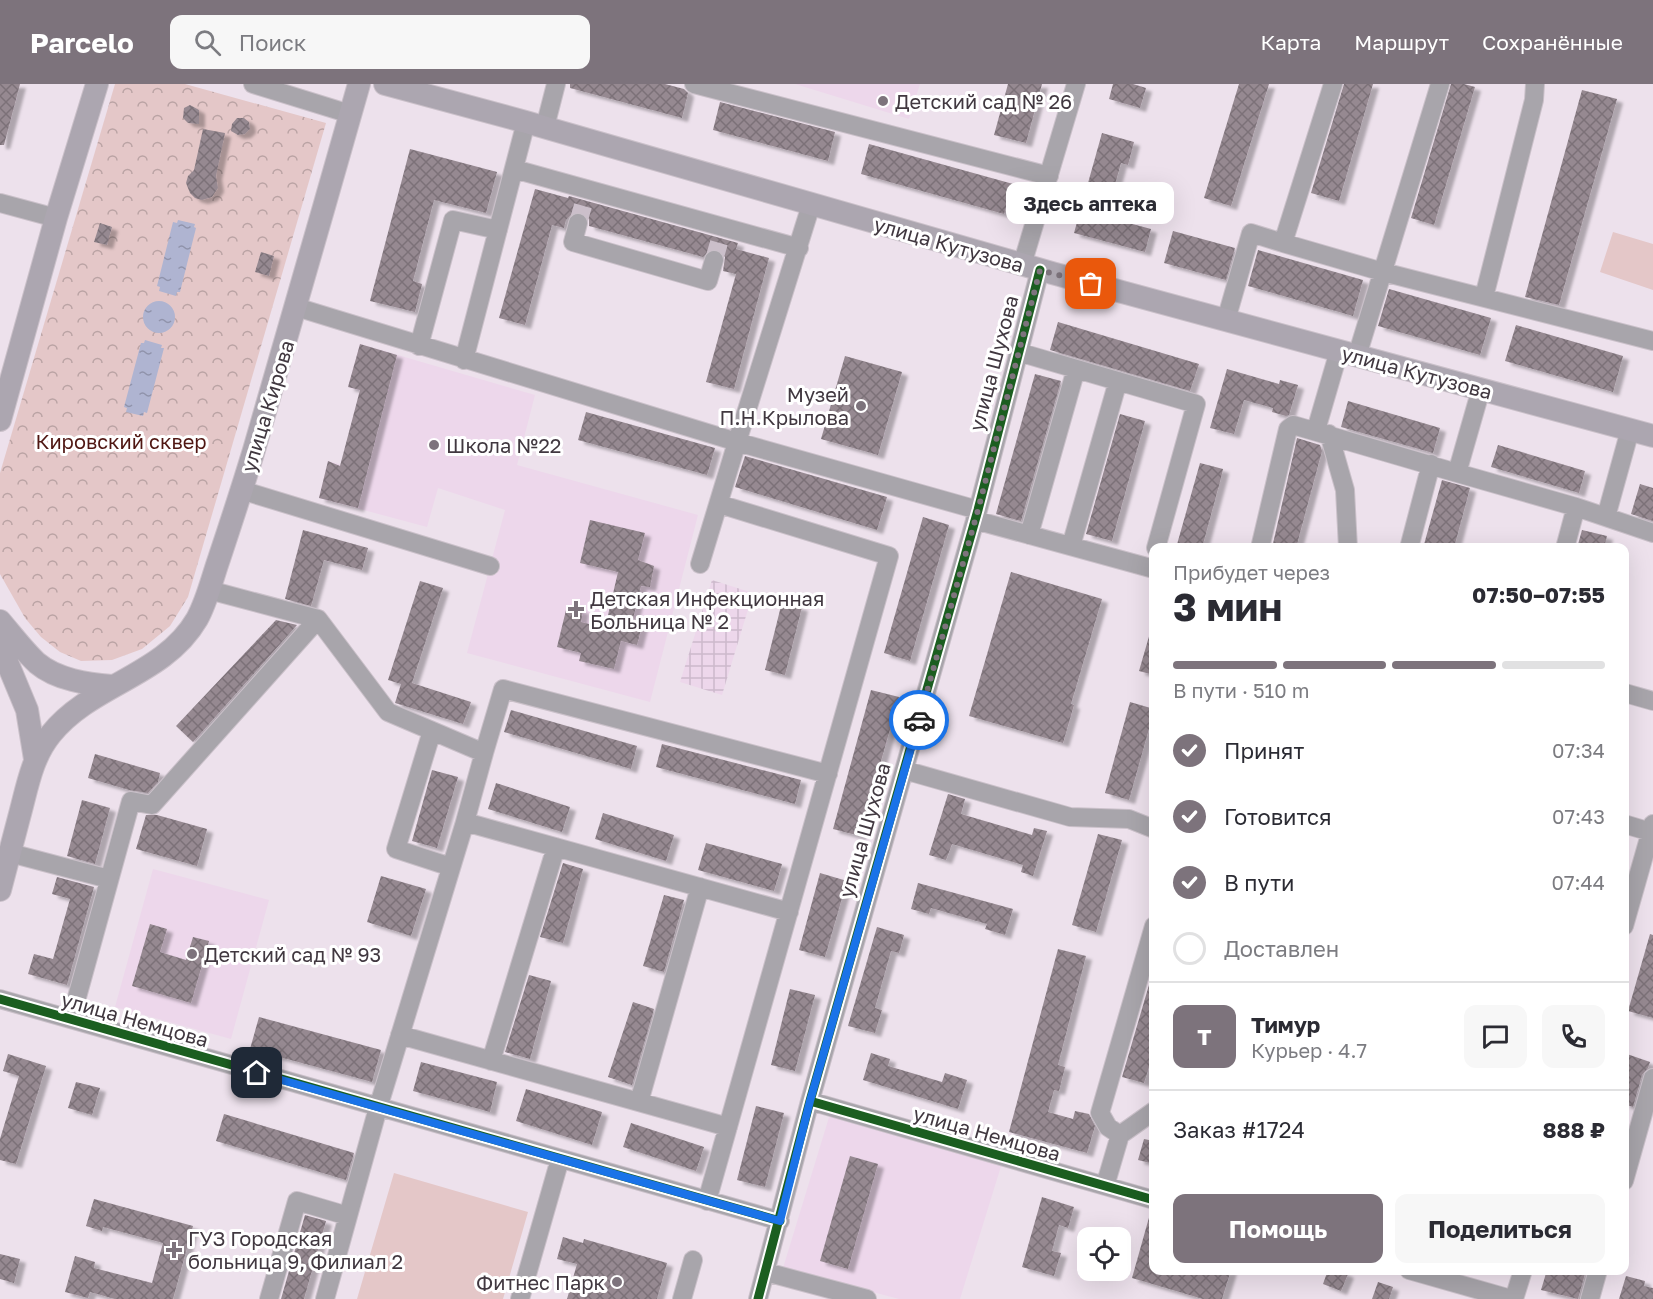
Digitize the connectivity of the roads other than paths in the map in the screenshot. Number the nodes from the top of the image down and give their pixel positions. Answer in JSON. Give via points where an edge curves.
{"nodes":[{"id":1,"x":97,"y":84,"type":"edge"},
{"id":2,"x":253,"y":84,"type":"edge"},
{"id":3,"x":359,"y":84,"type":"edge"},
{"id":4,"x":385,"y":84,"type":"edge"},
{"id":5,"x":556,"y":84,"type":"edge"},
{"id":6,"x":1076,"y":84,"type":"edge"},
{"id":7,"x":1333,"y":84,"type":"edge"},
{"id":8,"x":1440,"y":84,"type":"edge"},
{"id":9,"x":1535,"y":84,"type":"edge"},
{"id":10,"x":705,"y":85,"type":"edge"},
{"id":11,"x":350,"y":114,"type":"junction"},
{"id":12,"x":536,"y":125,"type":"junction"},
{"id":13,"x":514,"y":169,"type":"junction"},
{"id":14,"x":1050,"y":176,"type":"junction"},
{"id":15,"x":0,"y":203,"type":"edge"},
{"id":16,"x":812,"y":205,"type":"junction"},
{"id":17,"x":56,"y":218,"type":"junction"},
{"id":18,"x":578,"y":224,"type":"tunnel mouth"},
{"id":19,"x":498,"y":230,"type":"junction"},
{"id":20,"x":1283,"y":243,"type":"junction"},
{"id":21,"x":799,"y":249,"type":"junction"},
{"id":22,"x":714,"y":260,"type":"tunnel mouth"},
{"id":23,"x":1031,"y":267,"type":"junction"},
{"id":24,"x":1383,"y":272,"type":"junction"},
{"id":25,"x":1484,"y":297,"type":"junction"},
{"id":26,"x":296,"y":307,"type":"junction"},
{"id":27,"x":1226,"y":320,"type":"junction"},
{"id":28,"x":1653,"y":340,"type":"edge"},
{"id":29,"x":419,"y":346,"type":"junction"},
{"id":30,"x":1018,"y":352,"type":"junction"},
{"id":31,"x":1348,"y":353,"type":"junction"},
{"id":32,"x":464,"y":360,"type":"junction"},
{"id":33,"x":1076,"y":369,"type":"junction"},
{"id":34,"x":1118,"y":381,"type":"junction"},
{"id":35,"x":1481,"y":389,"type":"junction"},
{"id":36,"x":0,"y":420,"type":"edge"},
{"id":37,"x":1630,"y":430,"type":"junction"},
{"id":38,"x":1322,"y":432,"type":"junction"},
{"id":39,"x":1653,"y":436,"type":"edge"},
{"id":40,"x":737,"y":442,"type":"junction"},
{"id":41,"x":1431,"y":464,"type":"junction"},
{"id":42,"x":1457,"y":473,"type":"junction"},
{"id":43,"x":242,"y":490,"type":"junction"},
{"id":44,"x":719,"y":504,"type":"junction"},
{"id":45,"x":1576,"y":507,"type":"junction"},
{"id":46,"x":976,"y":515,"type":"junction"},
{"id":47,"x":1606,"y":517,"type":"junction"},
{"id":48,"x":1653,"y":533,"type":"edge"},
{"id":49,"x":1029,"y":535,"type":"junction"},
{"id":50,"x":1157,"y":543,"type":"edge"},
{"id":51,"x":1261,"y":543,"type":"edge"},
{"id":52,"x":1348,"y":543,"type":"edge"},
{"id":53,"x":1410,"y":543,"type":"edge"},
{"id":54,"x":1566,"y":543,"type":"edge"},
{"id":55,"x":1071,"y":546,"type":"junction"},
{"id":56,"x":700,"y":564,"type":"dead end"},
{"id":57,"x":1149,"y":564,"type":"edge"},
{"id":58,"x":490,"y":566,"type":"dead end"},
{"id":59,"x":209,"y":590,"type":"junction"},
{"id":60,"x":318,"y":620,"type":"junction"},
{"id":61,"x":0,"y":621,"type":"edge"},
{"id":62,"x":0,"y":645,"type":"edge"},
{"id":63,"x":112,"y":686,"type":"junction"},
{"id":64,"x":1629,"y":694,"type":"edge"},
{"id":65,"x":1653,"y":702,"type":"edge"},
{"id":66,"x":432,"y":731,"type":"junction"},
{"id":67,"x":484,"y":753,"type":"junction"},
{"id":68,"x":35,"y":759,"type":"junction"},
{"id":69,"x":904,"y":770,"type":"junction"},
{"id":70,"x":828,"y":774,"type":"junction"},
{"id":71,"x":465,"y":822,"type":"junction"},
{"id":72,"x":1629,"y":825,"type":"edge"},
{"id":73,"x":1149,"y":827,"type":"edge"},
{"id":74,"x":1652,"y":828,"type":"edge"},
{"id":75,"x":556,"y":847,"type":"junction"},
{"id":76,"x":10,"y":853,"type":"junction"},
{"id":77,"x":451,"y":867,"type":"junction"},
{"id":78,"x":109,"y":879,"type":"junction"},
{"id":79,"x":700,"y":887,"type":"junction"},
{"id":80,"x":0,"y":890,"type":"edge"},
{"id":81,"x":1629,"y":908,"type":"edge"},
{"id":82,"x":789,"y":912,"type":"junction"},
{"id":83,"x":1149,"y":943,"type":"edge"},
{"id":84,"x":0,"y":999,"type":"edge"},
{"id":85,"x":71,"y":1019,"type":"junction"},
{"id":86,"x":400,"y":1035,"type":"junction"},
{"id":87,"x":491,"y":1061,"type":"junction"},
{"id":88,"x":1653,"y":1078,"type":"edge"},
{"id":89,"x":810,"y":1101,"type":"junction"},
{"id":90,"x":639,"y":1102,"type":"junction"},
{"id":91,"x":378,"y":1108,"type":"junction"},
{"id":92,"x":1149,"y":1115,"type":"edge"},
{"id":93,"x":728,"y":1127,"type":"junction"},
{"id":94,"x":1120,"y":1135,"type":"junction"},
{"id":95,"x":560,"y":1159,"type":"junction"},
{"id":96,"x":1629,"y":1163,"type":"edge"},
{"id":97,"x":1105,"y":1186,"type":"junction"},
{"id":98,"x":1149,"y":1199,"type":"edge"},
{"id":99,"x":707,"y":1201,"type":"junction"},
{"id":100,"x":348,"y":1216,"type":"junction"},
{"id":101,"x":780,"y":1221,"type":"junction"},
{"id":102,"x":693,"y":1260,"type":"dead end"},
{"id":103,"x":766,"y":1272,"type":"junction"},
{"id":104,"x":1426,"y":1275,"type":"edge"},
{"id":105,"x":1521,"y":1275,"type":"edge"},
{"id":106,"x":1597,"y":1275,"type":"edge"},
{"id":107,"x":269,"y":1299,"type":"edge"},
{"id":108,"x":325,"y":1299,"type":"edge"},
{"id":109,"x":519,"y":1299,"type":"edge"},
{"id":110,"x":682,"y":1299,"type":"edge"},
{"id":111,"x":758,"y":1299,"type":"edge"},
{"id":112,"x":867,"y":1299,"type":"edge"},
{"id":113,"x":1513,"y":1299,"type":"edge"},
{"id":114,"x":1590,"y":1299,"type":"edge"}],
"edges":[{"from":1,"to":17,"type":"main road"},
{"from":2,"to":11,"type":"street"},
{"from":3,"to":11,"type":"main road","name":"улица Кирова"},
{"from":4,"to":12,"type":"main road","name":"улица Кутузова"},
{"from":5,"to":12,"type":"street"},
{"from":6,"to":14,"type":"street","name":"улица Шухова"},
{"from":7,"to":20,"type":"street"},
{"from":8,"to":24,"type":"street"},
{"from":9,"to":25,"type":"street"},
{"from":10,"to":14,"type":"street"},
{"from":11,"to":26,"type":"main road","name":"улица Кирова"},
{"from":12,"to":13,"type":"street"},
{"from":12,"to":16,"type":"main road","name":"улица Кутузова"},
{"from":13,"to":19,"type":"street"},
{"from":13,"to":21,"type":"street"},
{"from":14,"to":23,"type":"street","name":"улица Шухова"},
{"from":15,"to":17,"type":"street"},
{"from":16,"to":21,"type":"street"},
{"from":16,"to":23,"type":"main road","name":"улица Кутузова"},
{"from":17,"to":36,"type":"main road"},
{"from":18,"to":22,"type":"street","via":[[573,242],[708,280]]},
{"from":19,"to":29,"type":"street","via":[[453,220]]},
{"from":19,"to":32,"type":"street"},
{"from":20,"to":24,"type":"street"},
{"from":20,"to":27,"type":"street","via":[[1251,233]]},
{"from":21,"to":40,"type":"street"},
{"from":23,"to":27,"type":"main road","name":"улица Кутузова"},
{"from":23,"to":30,"type":"street","name":"улица Шухова"},
{"from":24,"to":25,"type":"street"},
{"from":24,"to":31,"type":"street"},
{"from":25,"to":28,"type":"street"},
{"from":26,"to":29,"type":"street"},
{"from":26,"to":43,"type":"main road","name":"улица Кирова"},
{"from":27,"to":31,"type":"main road","name":"улица Кутузова"},
{"from":29,"to":32,"type":"street"},
{"from":30,"to":33,"type":"street"},
{"from":30,"to":46,"type":"street","name":"улица Шухова"},
{"from":31,"to":35,"type":"main road","name":"улица Кутузова"},
{"from":31,"to":38,"type":"street"},
{"from":32,"to":40,"type":"street"},
{"from":33,"to":34,"type":"street"},
{"from":33,"to":49,"type":"street"},
{"from":34,"to":50,"type":"street","via":[[1196,404]]},
{"from":34,"to":55,"type":"street"},
{"from":35,"to":37,"type":"main road","name":"улица Кутузова"},
{"from":35,"to":42,"type":"street"},
{"from":37,"to":39,"type":"main road","name":"улица Кутузова"},
{"from":37,"to":47,"type":"street"},
{"from":38,"to":41,"type":"street"},
{"from":38,"to":51,"type":"street","via":[[1299,425],[1288,429]]},
{"from":38,"to":52,"type":"street","via":[[1345,490]]},
{"from":40,"to":44,"type":"street"},
{"from":40,"to":46,"type":"street"},
{"from":41,"to":42,"type":"street"},
{"from":41,"to":53,"type":"street"},
{"from":42,"to":45,"type":"street"},
{"from":43,"to":58,"type":"street"},
{"from":43,"to":59,"type":"main road","name":"улица Кирова"},
{"from":44,"to":56,"type":"street"},
{"from":44,"to":70,"type":"street","via":[[889,556]]},
{"from":45,"to":47,"type":"street"},
{"from":45,"to":54,"type":"street"},
{"from":46,"to":49,"type":"street"},
{"from":46,"to":69,"type":"street","name":"улица Шухова"},
{"from":47,"to":48,"type":"street"},
{"from":49,"to":55,"type":"street"},
{"from":55,"to":57,"type":"street"},
{"from":59,"to":60,"type":"street"},
{"from":59,"to":63,"type":"main road","name":"улица Кирова","via":[[184,638],[140,672]]},
{"from":60,"to":66,"type":"street","via":[[388,712]]},
{"from":60,"to":78,"type":"street","via":[[152,805],[131,801]]},
{"from":61,"to":63,"type":"main road","via":[[39,665],[87,684]]},
{"from":62,"to":68,"type":"main road","name":"улица Кирова","via":[[27,710]]},
{"from":63,"to":68,"type":"main road","name":"улица Кирова","via":[[67,716]]},
{"from":64,"to":65,"type":"street"},
{"from":66,"to":67,"type":"street"},
{"from":66,"to":77,"type":"street","via":[[396,849]]},
{"from":67,"to":70,"type":"street","via":[[503,689]]},
{"from":67,"to":71,"type":"street"},
{"from":68,"to":76,"type":"main road","name":"улица Кирова"},
{"from":69,"to":73,"type":"street","via":[[1070,817],[1129,819]]},
{"from":69,"to":89,"type":"street","name":"улица Шухова"},
{"from":70,"to":82,"type":"street"},
{"from":71,"to":75,"type":"street"},
{"from":71,"to":77,"type":"street"},
{"from":72,"to":74,"type":"street"},
{"from":74,"to":81,"type":"street"},
{"from":75,"to":79,"type":"street"},
{"from":75,"to":87,"type":"street"},
{"from":76,"to":78,"type":"street"},
{"from":76,"to":80,"type":"main road","name":"улица Кирова"},
{"from":77,"to":86,"type":"street"},
{"from":78,"to":85,"type":"street"},
{"from":79,"to":82,"type":"street"},
{"from":79,"to":90,"type":"street"},
{"from":82,"to":93,"type":"street"},
{"from":83,"to":94,"type":"street","via":[[1100,1113],[1108,1127]]},
{"from":84,"to":85,"type":"street","name":"улица Немцова"},
{"from":85,"to":91,"type":"street","name":"улица Немцова"},
{"from":86,"to":87,"type":"street"},
{"from":86,"to":91,"type":"street"},
{"from":87,"to":90,"type":"street"},
{"from":88,"to":96,"type":"street"},
{"from":89,"to":97,"type":"street","name":"улица Немцова"},
{"from":89,"to":101,"type":"street","name":"улица Шухова"},
{"from":90,"to":93,"type":"street"},
{"from":91,"to":95,"type":"street","name":"улица Немцова"},
{"from":91,"to":100,"type":"street"},
{"from":92,"to":94,"type":"street"},
{"from":93,"to":99,"type":"street"},
{"from":94,"to":97,"type":"street"},
{"from":95,"to":99,"type":"street","name":"улица Немцова"},
{"from":95,"to":109,"type":"street"},
{"from":97,"to":98,"type":"street","name":"улица Немцова"},
{"from":99,"to":101,"type":"street","name":"улица Немцова"},
{"from":100,"to":107,"type":"street","via":[[297,1201]]},
{"from":100,"to":108,"type":"street"},
{"from":101,"to":103,"type":"street","name":"улица Шухова"},
{"from":102,"to":110,"type":"street"},
{"from":103,"to":111,"type":"street","name":"улица Шухова"},
{"from":103,"to":112,"type":"street"},
{"from":104,"to":113,"type":"street"},
{"from":105,"to":113,"type":"street"},
{"from":106,"to":114,"type":"street"}]}
